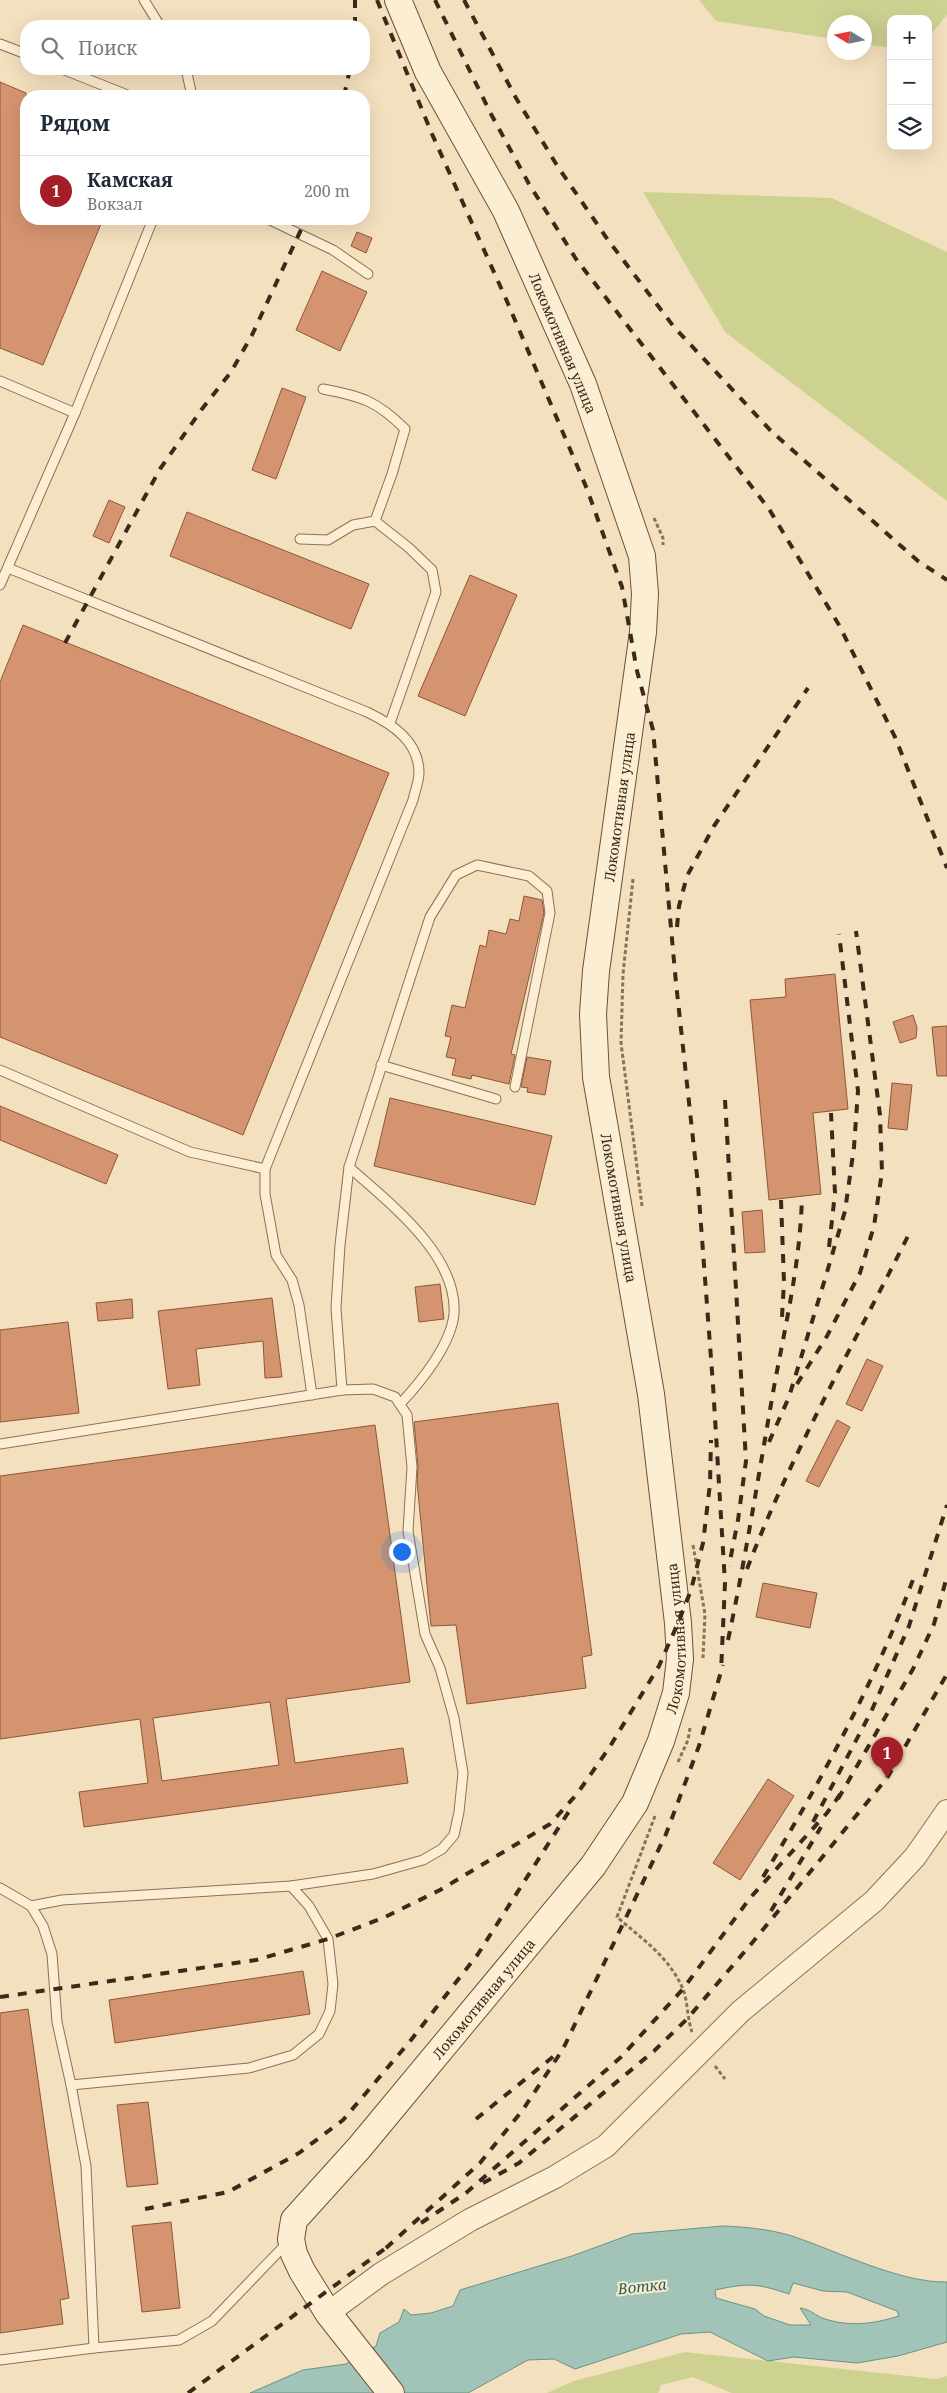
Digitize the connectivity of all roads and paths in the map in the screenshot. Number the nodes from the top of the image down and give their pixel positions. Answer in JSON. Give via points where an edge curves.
{"nodes":[{"id":1,"x":144,"y":0,"type":"edge"},
{"id":2,"x":398,"y":0,"type":"edge"},
{"id":3,"x":156,"y":20,"type":"edge"},
{"id":4,"x":0,"y":44,"type":"edge"},
{"id":5,"x":20,"y":52,"type":"edge"},
{"id":6,"x":77,"y":75,"type":"edge"},
{"id":7,"x":187,"y":75,"type":"edge"},
{"id":8,"x":115,"y":90,"type":"edge"},
{"id":9,"x":191,"y":90,"type":"edge"},
{"id":10,"x":151,"y":225,"type":"edge"},
{"id":11,"x":281,"y":225,"type":"edge"},
{"id":12,"x":368,"y":274,"type":"dead end"},
{"id":13,"x":0,"y":381,"type":"edge"},
{"id":14,"x":323,"y":389,"type":"dead end"},
{"id":15,"x":75,"y":413,"type":"junction"},
{"id":16,"x":651,"y":511,"type":"dead end"},
{"id":17,"x":375,"y":521,"type":"junction"},
{"id":18,"x":300,"y":539,"type":"dead end"},
{"id":19,"x":663,"y":547,"type":"dead end"},
{"id":20,"x":8,"y":568,"type":"junction"},
{"id":21,"x":0,"y":585,"type":"edge"},
{"id":22,"x":390,"y":723,"type":"junction"},
{"id":23,"x":634,"y":871,"type":"dead end"},
{"id":24,"x":381,"y":1065,"type":"junction"},
{"id":25,"x":0,"y":1070,"type":"edge"},
{"id":26,"x":515,"y":1087,"type":"dead end"},
{"id":27,"x":496,"y":1098,"type":"dead end"},
{"id":28,"x":349,"y":1168,"type":"junction"},
{"id":29,"x":265,"y":1169,"type":"junction"},
{"id":30,"x":643,"y":1209,"type":"dead end"},
{"id":31,"x":342,"y":1390,"type":"junction"},
{"id":32,"x":312,"y":1395,"type":"junction"},
{"id":33,"x":400,"y":1404,"type":"junction"},
{"id":34,"x":0,"y":1444,"type":"edge"},
{"id":35,"x":692,"y":1542,"type":"dead end"},
{"id":36,"x":702,"y":1660,"type":"dead end"},
{"id":37,"x":691,"y":1723,"type":"dead end"},
{"id":38,"x":676,"y":1767,"type":"dead end"},
{"id":39,"x":947,"y":1811,"type":"edge"},
{"id":40,"x":657,"y":1812,"type":"dead end"},
{"id":41,"x":291,"y":1886,"type":"junction"},
{"id":42,"x":0,"y":1888,"type":"edge"},
{"id":43,"x":31,"y":1906,"type":"junction"},
{"id":44,"x":701,"y":2049,"type":"junction"},
{"id":45,"x":725,"y":2079,"type":"dead end"},
{"id":46,"x":71,"y":2085,"type":"junction"},
{"id":47,"x":291,"y":2239,"type":"junction"},
{"id":48,"x":333,"y":2319,"type":"junction"},
{"id":49,"x":94,"y":2348,"type":"junction"},
{"id":50,"x":0,"y":2360,"type":"edge"},
{"id":51,"x":391,"y":2393,"type":"edge"}],
"edges":[{"from":1,"to":3,"type":"lane"},
{"from":2,"to":47,"type":"main road","name":"Локомотивная улица","via":[[428,72],[506,211],[583,384],[642,556],[643,632],[596,971],[593,1014],[596,1077],[651,1394],[680,1658],[676,1693],[661,1741],[635,1802],[593,1866],[371,2133],[294,2220]]},
{"from":4,"to":5,"type":"lane"},
{"from":6,"to":8,"type":"lane"},
{"from":7,"to":9,"type":"lane"},
{"from":10,"to":15,"type":"lane"},
{"from":11,"to":12,"type":"lane","via":[[333,250]]},
{"from":13,"to":15,"type":"lane"},
{"from":14,"to":17,"type":"lane","via":[[359,396],[387,411],[405,429]]},
{"from":15,"to":20,"type":"lane"},
{"from":16,"to":19,"type":"path"},
{"from":17,"to":18,"type":"lane","via":[[352,525],[328,540]]},
{"from":17,"to":22,"type":"lane","via":[[432,570],[436,592]]},
{"from":20,"to":21,"type":"lane"},
{"from":20,"to":22,"type":"lane"},
{"from":22,"to":29,"type":"lane","via":[[407,740],[415,754],[419,773],[413,800]]},
{"from":23,"to":30,"type":"path","via":[[623,974],[621,1043]]},
{"from":24,"to":26,"type":"lane","via":[[434,910],[456,875],[477,865],[502,869],[529,876],[547,891],[550,913]]},
{"from":24,"to":27,"type":"lane"},
{"from":24,"to":28,"type":"lane"},
{"from":25,"to":29,"type":"lane","via":[[190,1152]]},
{"from":28,"to":31,"type":"lane","via":[[336,1308]]},
{"from":28,"to":33,"type":"lane","via":[[427,1242],[443,1267],[453,1294],[454,1316],[442,1347],[424,1378]]},
{"from":29,"to":32,"type":"lane","via":[[265,1194],[276,1255],[292,1280],[299,1305]]},
{"from":31,"to":32,"type":"lane"},
{"from":31,"to":33,"type":"lane","via":[[373,1389],[395,1397]]},
{"from":32,"to":34,"type":"lane"},
{"from":33,"to":41,"type":"lane","via":[[407,1415],[412,1467],[408,1531],[425,1634],[440,1668],[454,1718],[463,1773],[459,1812],[454,1834],[442,1848],[423,1860],[373,1874]]},
{"from":35,"to":36,"type":"path","via":[[705,1614]]},
{"from":37,"to":38,"type":"path","via":[[688,1740]]},
{"from":39,"to":44,"type":"street","via":[[916,1857],[874,1901],[741,2011]]},
{"from":40,"to":44,"type":"path","via":[[617,1917],[668,1962],[683,1989],[687,2019],[694,2040]]},
{"from":41,"to":43,"type":"lane","via":[[62,1900]]},
{"from":41,"to":46,"type":"lane","via":[[309,1906],[328,1939],[333,1984],[330,2011],[319,2034],[292,2055],[248,2068]]},
{"from":42,"to":43,"type":"lane"},
{"from":43,"to":46,"type":"lane","via":[[43,1926],[52,1954],[57,2022]]},
{"from":44,"to":45,"type":"path"},
{"from":44,"to":48,"type":"street","via":[[606,2146],[555,2177],[470,2220],[381,2274]]},
{"from":46,"to":49,"type":"lane","via":[[86,2166]]},
{"from":47,"to":48,"type":"main road","via":[[302,2271]]},
{"from":47,"to":49,"type":"lane","via":[[212,2321],[179,2340]]},
{"from":48,"to":51,"type":"main road"},
{"from":49,"to":50,"type":"lane"}]}
